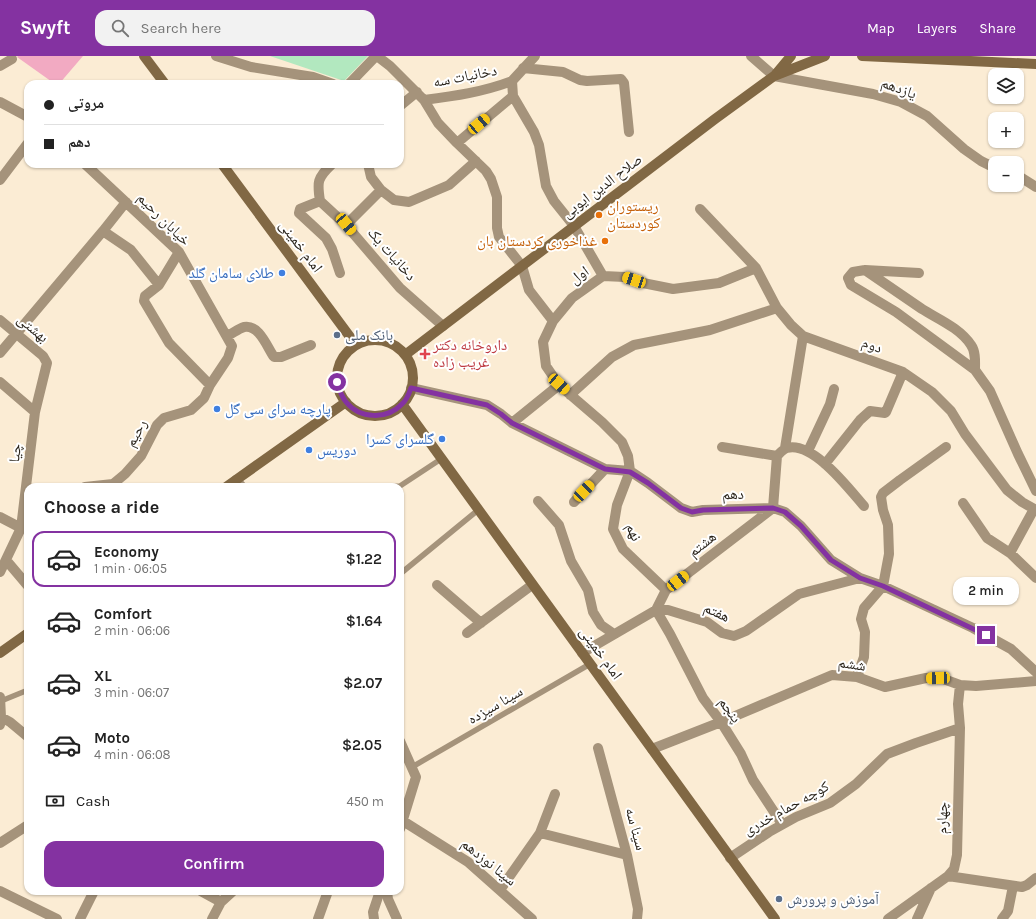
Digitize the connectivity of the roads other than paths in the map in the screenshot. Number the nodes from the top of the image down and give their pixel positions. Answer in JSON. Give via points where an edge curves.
{"nodes":[{"id":1,"x":144,"y":56,"type":"edge"},
{"id":2,"x":216,"y":56,"type":"edge"},
{"id":3,"x":376,"y":56,"type":"edge"},
{"id":4,"x":535,"y":56,"type":"edge"},
{"id":5,"x":751,"y":56,"type":"edge"},
{"id":6,"x":791,"y":56,"type":"edge"},
{"id":7,"x":825,"y":56,"type":"edge"},
{"id":8,"x":862,"y":56,"type":"edge"},
{"id":9,"x":1032,"y":56,"type":"edge"},
{"id":10,"x":12,"y":59,"type":"dead end"},
{"id":11,"x":1036,"y":64,"type":"edge"},
{"id":12,"x":0,"y":66,"type":"edge"},
{"id":13,"x":523,"y":68,"type":"junction"},
{"id":14,"x":774,"y":76,"type":"junction"},
{"id":15,"x":161,"y":80,"type":"edge"},
{"id":16,"x":322,"y":80,"type":"edge"},
{"id":17,"x":353,"y":80,"type":"edge"},
{"id":18,"x":512,"y":82,"type":"junction"},
{"id":19,"x":417,"y":92,"type":"junction"},
{"id":20,"x":514,"y":96,"type":"junction"},
{"id":21,"x":424,"y":100,"type":"junction"},
{"id":22,"x":0,"y":102,"type":"edge"},
{"id":23,"x":404,"y":103,"type":"edge"},
{"id":24,"x":24,"y":115,"type":"edge"},
{"id":25,"x":630,"y":132,"type":"dead end"},
{"id":26,"x":457,"y":143,"type":"junction"},
{"id":27,"x":24,"y":148,"type":"edge"},
{"id":28,"x":476,"y":161,"type":"junction"},
{"id":29,"x":988,"y":164,"type":"edge"},
{"id":30,"x":89,"y":168,"type":"edge"},
{"id":31,"x":227,"y":168,"type":"edge"},
{"id":32,"x":324,"y":168,"type":"edge"},
{"id":33,"x":369,"y":168,"type":"edge"},
{"id":34,"x":1024,"y":179,"type":"edge"},
{"id":35,"x":0,"y":180,"type":"edge"},
{"id":36,"x":1036,"y":187,"type":"edge"},
{"id":37,"x":381,"y":190,"type":"junction"},
{"id":38,"x":320,"y":201,"type":"junction"},
{"id":39,"x":126,"y":202,"type":"junction"},
{"id":40,"x":700,"y":209,"type":"dead end"},
{"id":41,"x":346,"y":224,"type":"junction"},
{"id":42,"x":574,"y":226,"type":"junction"},
{"id":43,"x":103,"y":231,"type":"junction"},
{"id":44,"x":179,"y":252,"type":"junction"},
{"id":45,"x":522,"y":266,"type":"junction"},
{"id":46,"x":756,"y":268,"type":"junction"},
{"id":47,"x":865,"y":270,"type":"junction"},
{"id":48,"x":919,"y":273,"type":"dead end"},
{"id":49,"x":340,"y":274,"type":"dead end"},
{"id":50,"x":603,"y":276,"type":"junction"},
{"id":51,"x":158,"y":285,"type":"junction"},
{"id":52,"x":777,"y":308,"type":"junction"},
{"id":53,"x":0,"y":320,"type":"edge"},
{"id":54,"x":553,"y":321,"type":"junction"},
{"id":55,"x":443,"y":326,"type":"junction"},
{"id":56,"x":16,"y":334,"type":"junction"},
{"id":57,"x":227,"y":336,"type":"junction"},
{"id":58,"x":803,"y":336,"type":"junction"},
{"id":59,"x":311,"y":345,"type":"dead end"},
{"id":60,"x":356,"y":345,"type":"junction"},
{"id":61,"x":232,"y":346,"type":"joint"},
{"id":62,"x":0,"y":353,"type":"edge"},
{"id":63,"x":405,"y":355,"type":"junction"},
{"id":64,"x":46,"y":359,"type":"joint"},
{"id":65,"x":975,"y":370,"type":"junction"},
{"id":66,"x":903,"y":372,"type":"junction"},
{"id":67,"x":0,"y":382,"type":"edge"},
{"id":68,"x":210,"y":384,"type":"junction"},
{"id":69,"x":559,"y":384,"type":"junction"},
{"id":70,"x":411,"y":388,"type":"junction"},
{"id":71,"x":834,"y":389,"type":"dead end"},
{"id":72,"x":570,"y":395,"type":"junction"},
{"id":73,"x":346,"y":402,"type":"junction"},
{"id":74,"x":402,"y":404,"type":"junction"},
{"id":75,"x":35,"y":412,"type":"junction"},
{"id":76,"x":512,"y":423,"type":"junction"},
{"id":77,"x":722,"y":447,"type":"dead end"},
{"id":78,"x":946,"y":447,"type":"dead end"},
{"id":79,"x":785,"y":448,"type":"junction"},
{"id":80,"x":808,"y":451,"type":"junction"},
{"id":81,"x":777,"y":456,"type":"junction"},
{"id":82,"x":441,"y":458,"type":"junction"},
{"id":83,"x":825,"y":464,"type":"junction"},
{"id":84,"x":605,"y":469,"type":"junction"},
{"id":85,"x":630,"y":472,"type":"junction"},
{"id":86,"x":28,"y":483,"type":"edge"},
{"id":87,"x":114,"y":483,"type":"edge"},
{"id":88,"x":239,"y":483,"type":"edge"},
{"id":89,"x":404,"y":483,"type":"edge"},
{"id":90,"x":1036,"y":491,"type":"edge"},
{"id":91,"x":538,"y":501,"type":"dead end"},
{"id":92,"x":574,"y":502,"type":"dead end"},
{"id":93,"x":963,"y":503,"type":"dead end"},
{"id":94,"x":864,"y":506,"type":"dead end"},
{"id":95,"x":773,"y":508,"type":"junction"},
{"id":96,"x":478,"y":510,"type":"junction"},
{"id":97,"x":1035,"y":510,"type":"edge"},
{"id":98,"x":0,"y":517,"type":"edge"},
{"id":99,"x":24,"y":526,"type":"edge"},
{"id":100,"x":1010,"y":553,"type":"junction"},
{"id":101,"x":6,"y":560,"type":"junction"},
{"id":102,"x":404,"y":571,"type":"edge"},
{"id":103,"x":0,"y":572,"type":"edge"},
{"id":104,"x":860,"y":578,"type":"junction"},
{"id":105,"x":1036,"y":578,"type":"edge"},
{"id":106,"x":24,"y":581,"type":"edge"},
{"id":107,"x":437,"y":585,"type":"dead end"},
{"id":108,"x":532,"y":585,"type":"junction"},
{"id":109,"x":883,"y":586,"type":"junction"},
{"id":110,"x":666,"y":590,"type":"junction"},
{"id":111,"x":656,"y":610,"type":"junction"},
{"id":112,"x":481,"y":623,"type":"junction"},
{"id":113,"x":467,"y":633,"type":"dead end"},
{"id":114,"x":614,"y":634,"type":"junction"},
{"id":115,"x":24,"y":636,"type":"edge"},
{"id":116,"x":0,"y":653,"type":"edge"},
{"id":117,"x":582,"y":653,"type":"junction"},
{"id":118,"x":590,"y":664,"type":"junction"},
{"id":119,"x":1036,"y":672,"type":"edge"},
{"id":120,"x":857,"y":677,"type":"junction"},
{"id":121,"x":1036,"y":681,"type":"edge"},
{"id":122,"x":960,"y":685,"type":"junction"},
{"id":123,"x":24,"y":691,"type":"edge"},
{"id":124,"x":0,"y":699,"type":"edge"},
{"id":125,"x":1,"y":721,"type":"edge"},
{"id":126,"x":722,"y":722,"type":"junction"},
{"id":127,"x":960,"y":728,"type":"junction"},
{"id":128,"x":24,"y":734,"type":"edge"},
{"id":129,"x":598,"y":748,"type":"dead end"},
{"id":130,"x":652,"y":749,"type":"junction"},
{"id":131,"x":404,"y":750,"type":"edge"},
{"id":132,"x":412,"y":767,"type":"junction"},
{"id":133,"x":555,"y":794,"type":"dead end"},
{"id":134,"x":404,"y":813,"type":"edge"},
{"id":135,"x":404,"y":824,"type":"edge"},
{"id":136,"x":782,"y":824,"type":"junction"},
{"id":137,"x":24,"y":828,"type":"edge"},
{"id":138,"x":540,"y":833,"type":"junction"},
{"id":139,"x":0,"y":843,"type":"edge"},
{"id":140,"x":627,"y":854,"type":"junction"},
{"id":141,"x":730,"y":858,"type":"junction"},
{"id":142,"x":948,"y":876,"type":"junction"},
{"id":143,"x":1036,"y":878,"type":"edge"},
{"id":144,"x":1013,"y":886,"type":"junction"},
{"id":145,"x":931,"y":888,"type":"junction"},
{"id":146,"x":500,"y":890,"type":"junction"},
{"id":147,"x":0,"y":891,"type":"edge"},
{"id":148,"x":92,"y":895,"type":"edge"},
{"id":149,"x":208,"y":895,"type":"edge"},
{"id":150,"x":229,"y":895,"type":"edge"},
{"id":151,"x":327,"y":895,"type":"edge"},
{"id":152,"x":379,"y":895,"type":"edge"},
{"id":153,"x":388,"y":895,"type":"edge"},
{"id":154,"x":221,"y":902,"type":"junction"},
{"id":155,"x":57,"y":919,"type":"edge"},
{"id":156,"x":80,"y":919,"type":"edge"},
{"id":157,"x":212,"y":919,"type":"edge"},
{"id":158,"x":318,"y":919,"type":"edge"},
{"id":159,"x":374,"y":919,"type":"edge"},
{"id":160,"x":397,"y":919,"type":"edge"},
{"id":161,"x":532,"y":919,"type":"edge"},
{"id":162,"x":637,"y":919,"type":"edge"},
{"id":163,"x":775,"y":919,"type":"edge"},
{"id":164,"x":888,"y":919,"type":"edge"},
{"id":165,"x":917,"y":919,"type":"edge"},
{"id":166,"x":1002,"y":919,"type":"edge"}],
"edges":[{"from":1,"to":15,"type":"main road"},
{"from":2,"to":16,"type":"street","via":[[251,67]]},
{"from":3,"to":17,"type":"street"},
{"from":3,"to":19,"type":"street","name":"دخانیات سه"},
{"from":4,"to":13,"type":"street"},
{"from":5,"to":14,"type":"street"},
{"from":6,"to":14,"type":"main road"},
{"from":7,"to":14,"type":"main road","name":"صلاح الدین ایوبی"},
{"from":8,"to":11,"type":"main road"},
{"from":9,"to":11,"type":"main road"},
{"from":10,"to":12,"type":"street"},
{"from":13,"to":18,"type":"street"},
{"from":13,"to":25,"type":"street","via":[[563,72],[587,81],[621,79],[624,83]]},
{"from":14,"to":29,"type":"street","name":"یازدهم","via":[[873,94],[901,102],[927,116],[964,149]]},
{"from":14,"to":42,"type":"main road","name":"صلاح الدین ایوبی"},
{"from":18,"to":20,"type":"street"},
{"from":18,"to":21,"type":"street","name":"دخانیات سه","via":[[469,94]]},
{"from":19,"to":21,"type":"street","name":"دخانیات سه"},
{"from":19,"to":23,"type":"street"},
{"from":20,"to":26,"type":"street"},
{"from":20,"to":42,"type":"street","via":[[540,145],[546,186],[554,201]]},
{"from":21,"to":26,"type":"street","name":"دخانیات سه","via":[[438,123]]},
{"from":22,"to":24,"type":"street"},
{"from":26,"to":28,"type":"street","name":"دخانیات سه"},
{"from":27,"to":35,"type":"street"},
{"from":28,"to":37,"type":"street","via":[[449,185],[409,202],[394,200]]},
{"from":28,"to":45,"type":"street","name":"دخانیات سه","via":[[489,175],[495,191],[499,238]]},
{"from":30,"to":39,"type":"street","name":"خیابان رحیم"},
{"from":31,"to":60,"type":"main road","name":"امام خمینی"},
{"from":32,"to":38,"type":"street","via":[[318,186]]},
{"from":33,"to":37,"type":"street","via":[[371,177]]},
{"from":34,"to":36,"type":"street"},
{"from":37,"to":41,"type":"street"},
{"from":38,"to":41,"type":"street","name":"دخانیات یک"},
{"from":38,"to":49,"type":"street","via":[[300,208],[299,212],[326,238]]},
{"from":39,"to":43,"type":"street"},
{"from":39,"to":44,"type":"street","name":"خیابان رحیم"},
{"from":40,"to":46,"type":"street","name":"دوم"},
{"from":41,"to":55,"type":"street","name":"دخانیات یک","via":[[400,288]]},
{"from":42,"to":45,"type":"main road","name":"صلاح الدین ایوبی"},
{"from":42,"to":50,"type":"street"},
{"from":43,"to":51,"type":"street","via":[[131,250]]},
{"from":43,"to":56,"type":"street"},
{"from":44,"to":51,"type":"street"},
{"from":44,"to":57,"type":"street","name":"خیابان رحیم"},
{"from":45,"to":54,"type":"street","name":"دخانیات سه","via":[[529,290]]},
{"from":45,"to":55,"type":"main road","name":"صلاح الدین ایوبی"},
{"from":46,"to":50,"type":"street","name":"اول","via":[[719,283],[673,289],[625,277]]},
{"from":46,"to":52,"type":"street","name":"دوم"},
{"from":47,"to":48,"type":"street"},
{"from":47,"to":65,"type":"street","via":[[964,337],[974,352]]},
{"from":47,"to":65,"type":"street","via":[[850,275],[848,278],[851,286],[896,312]]},
{"from":50,"to":54,"type":"street","name":"اول","via":[[572,298]]},
{"from":51,"to":68,"type":"street","via":[[145,296],[144,301],[168,343]]},
{"from":52,"to":58,"type":"street","name":"دوم","via":[[790,325]]},
{"from":52,"to":72,"type":"street","via":[[710,330],[634,345],[612,357]]},
{"from":53,"to":56,"type":"street","name":"بهشتی"},
{"from":54,"to":69,"type":"street","name":"اول","via":[[543,342],[546,366]]},
{"from":55,"to":63,"type":"main road","name":"صلاح الدین ایوبی"},
{"from":56,"to":62,"type":"street"},
{"from":56,"to":64,"type":"street","name":"بهشتی"},
{"from":57,"to":59,"type":"street","via":[[244,327],[252,328],[258,332],[274,357],[281,357]]},
{"from":57,"to":61,"type":"street","name":"خیابان رحیم"},
{"from":58,"to":66,"type":"street","name":"دوم"},
{"from":58,"to":79,"type":"street"},
{"from":60,"to":63,"type":"main road","via":[[374,340],[382,341],[391,344]]},
{"from":60,"to":73,"type":"main road","via":[[341,360],[337,371],[340,393]]},
{"from":61,"to":68,"type":"street","name":"رحیم","via":[[228,358]]},
{"from":63,"to":70,"type":"main road","via":[[412,371]]},
{"from":64,"to":75,"type":"street","name":"چیا"},
{"from":65,"to":90,"type":"street","via":[[990,391]]},
{"from":66,"to":83,"type":"street","via":[[885,413],[870,411]]},
{"from":66,"to":97,"type":"street","name":"دوم","via":[[932,392],[951,411],[1007,490]]},
{"from":67,"to":75,"type":"street"},
{"from":68,"to":87,"type":"street","name":"رحیم","via":[[204,398],[191,410],[164,418],[141,456]]},
{"from":69,"to":72,"type":"street","name":"اول"},
{"from":69,"to":76,"type":"street"},
{"from":70,"to":74,"type":"main road"},
{"from":70,"to":76,"type":"street","name":"دهم","via":[[487,405]]},
{"from":71,"to":80,"type":"street","via":[[830,404]]},
{"from":72,"to":85,"type":"street","name":"اول","via":[[622,442],[628,456]]},
{"from":73,"to":74,"type":"main road","via":[[358,412],[374,416],[394,411]]},
{"from":73,"to":88,"type":"main road"},
{"from":74,"to":82,"type":"main road","name":"امام خمینی"},
{"from":75,"to":86,"type":"street","name":"چیا"},
{"from":76,"to":84,"type":"street","name":"دهم"},
{"from":77,"to":81,"type":"street"},
{"from":78,"to":109,"type":"street","via":[[915,468],[881,497],[888,525],[889,544]]},
{"from":79,"to":80,"type":"street","via":[[794,447]]},
{"from":79,"to":81,"type":"street"},
{"from":80,"to":83,"type":"street"},
{"from":81,"to":95,"type":"street"},
{"from":82,"to":89,"type":"lane"},
{"from":82,"to":96,"type":"main road","name":"امام خمینی"},
{"from":83,"to":94,"type":"street"},
{"from":84,"to":85,"type":"street","name":"دهم"},
{"from":84,"to":92,"type":"street"},
{"from":85,"to":95,"type":"street","name":"دهم","via":[[681,508],[692,512]]},
{"from":85,"to":110,"type":"street","name":"نهم","via":[[617,506],[613,529],[623,549]]},
{"from":91,"to":114,"type":"street","via":[[559,525],[571,561],[588,590],[593,612],[601,625]]},
{"from":93,"to":100,"type":"street","via":[[987,538]]},
{"from":95,"to":104,"type":"street","name":"دهم","via":[[785,512],[831,560]]},
{"from":95,"to":110,"type":"street","name":"هشتم"},
{"from":96,"to":102,"type":"lane"},
{"from":96,"to":108,"type":"main road","name":"امام خمینی"},
{"from":97,"to":100,"type":"street"},
{"from":98,"to":99,"type":"street"},
{"from":99,"to":101,"type":"street","name":"چیا"},
{"from":100,"to":105,"type":"street"},
{"from":101,"to":103,"type":"street","name":"چیا"},
{"from":101,"to":106,"type":"street"},
{"from":104,"to":109,"type":"street","name":"دهم"},
{"from":104,"to":111,"type":"street","name":"هفتم","via":[[799,594],[746,631],[734,636],[722,633],[707,622],[668,610]]},
{"from":107,"to":112,"type":"street"},
{"from":108,"to":112,"type":"street"},
{"from":108,"to":117,"type":"main road","name":"امام خمینی"},
{"from":109,"to":119,"type":"street","name":"دهم","via":[[973,628],[1011,650]]},
{"from":109,"to":120,"type":"street","via":[[864,608],[861,619],[865,632],[864,657]]},
{"from":110,"to":111,"type":"street","name":"هشتم"},
{"from":111,"to":114,"type":"street"},
{"from":111,"to":126,"type":"street","name":"پنجم","via":[[703,698]]},
{"from":112,"to":113,"type":"street"},
{"from":114,"to":117,"type":"street"},
{"from":115,"to":116,"type":"main road"},
{"from":117,"to":118,"type":"main road","name":"امام خمینی"},
{"from":118,"to":130,"type":"main road","name":"امام خمینی"},
{"from":118,"to":132,"type":"lane","name":"سینا سیزده"},
{"from":120,"to":122,"type":"street","name":"ششم","via":[[885,687],[926,678],[938,678]]},
{"from":120,"to":126,"type":"street","name":"ششم","via":[[832,675]]},
{"from":121,"to":122,"type":"street","name":"ششم"},
{"from":122,"to":127,"type":"street","name":"چهارم"},
{"from":123,"to":124,"type":"lane"},
{"from":124,"to":125,"type":"street"},
{"from":125,"to":128,"type":"street","via":[[10,722]]},
{"from":126,"to":130,"type":"street","name":"ششم"},
{"from":126,"to":136,"type":"street","name":"پنجم","via":[[753,780]]},
{"from":127,"to":136,"type":"street","name":"کوچه حمام خدری","via":[[887,754],[856,784],[830,803]]},
{"from":127,"to":142,"type":"street","name":"چهارم","via":[[956,855],[954,869]]},
{"from":129,"to":140,"type":"street","name":"سینا سه"},
{"from":130,"to":141,"type":"main road","name":"امام خمینی"},
{"from":131,"to":132,"type":"street"},
{"from":132,"to":134,"type":"street","via":[[416,777]]},
{"from":133,"to":138,"type":"street"},
{"from":135,"to":146,"type":"street","name":"سینا نوزدهم","via":[[468,862]]},
{"from":136,"to":141,"type":"street","name":"کوچه حمام خدری"},
{"from":137,"to":139,"type":"street"},
{"from":138,"to":140,"type":"street"},
{"from":138,"to":146,"type":"street"},
{"from":140,"to":162,"type":"street","name":"سینا سه","via":[[638,909]]},
{"from":141,"to":163,"type":"main road","name":"امام خمینی"},
{"from":142,"to":144,"type":"street"},
{"from":142,"to":145,"type":"street"},
{"from":143,"to":144,"type":"street","via":[[1022,887]]},
{"from":144,"to":166,"type":"street","via":[[1008,911]]},
{"from":145,"to":164,"type":"street"},
{"from":145,"to":165,"type":"street"},
{"from":146,"to":161,"type":"street","name":"سینا نوزدهم"},
{"from":147,"to":155,"type":"street"},
{"from":148,"to":156,"type":"street"},
{"from":149,"to":154,"type":"street"},
{"from":150,"to":154,"type":"street"},
{"from":151,"to":158,"type":"street"},
{"from":152,"to":159,"type":"street","via":[[373,912]]},
{"from":153,"to":160,"type":"street"},
{"from":154,"to":157,"type":"street"}]}
